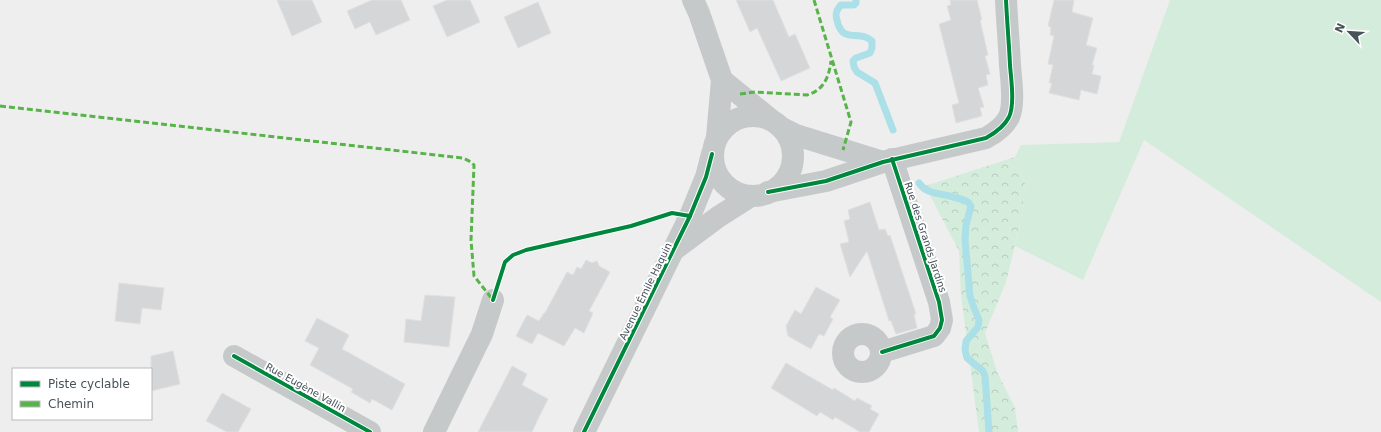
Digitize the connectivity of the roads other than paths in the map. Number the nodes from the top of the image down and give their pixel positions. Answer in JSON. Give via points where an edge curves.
{"nodes":[{"id":1,"x":693,"y":0,"type":"edge"},
{"id":2,"x":1006,"y":0,"type":"edge"},
{"id":3,"x":722,"y":80,"type":"junction"},
{"id":4,"x":776,"y":124,"type":"junction"},
{"id":5,"x":715,"y":145,"type":"junction"},
{"id":6,"x":887,"y":161,"type":"junction"},
{"id":7,"x":760,"y":194,"type":"junction"},
{"id":8,"x":673,"y":251,"type":"junction"},
{"id":9,"x":493,"y":300,"type":"dead end"},
{"id":10,"x":882,"y":352,"type":"dead end"},
{"id":11,"x":234,"y":356,"type":"dead end"},
{"id":12,"x":370,"y":432,"type":"edge"},
{"id":13,"x":434,"y":432,"type":"edge"},
{"id":14,"x":584,"y":432,"type":"edge"}],
"edges":[{"from":1,"to":3,"type":"street"},
{"from":2,"to":6,"type":"street","via":[[1012,90],[1011,107],[1006,122],[986,138]]},
{"from":3,"to":4,"type":"street"},
{"from":3,"to":5,"type":"street"},
{"from":4,"to":5,"type":"street","via":[[758,116],[734,120],[724,127]]},
{"from":4,"to":6,"type":"street","via":[[796,135]]},
{"from":4,"to":7,"type":"street","via":[[789,139],[792,164],[779,186]]},
{"from":5,"to":7,"type":"street","via":[[714,166],[719,178],[727,187],[738,193]]},
{"from":5,"to":8,"type":"street","name":"Avenue Émile Haquin","via":[[706,177]]},
{"from":6,"to":7,"type":"street","via":[[826,181]]},
{"from":6,"to":10,"type":"street","name":"Rue des Grands Jardins","via":[[939,302],[942,320],[934,336]]},
{"from":7,"to":8,"type":"street","name":"Avenue Émile Haquin","via":[[718,217]]},
{"from":8,"to":14,"type":"street","name":"Avenue Émile Haquin"},
{"from":9,"to":13,"type":"street","via":[[482,334]]},
{"from":11,"to":12,"type":"street","name":"Rue Eugène Vallin"}]}
